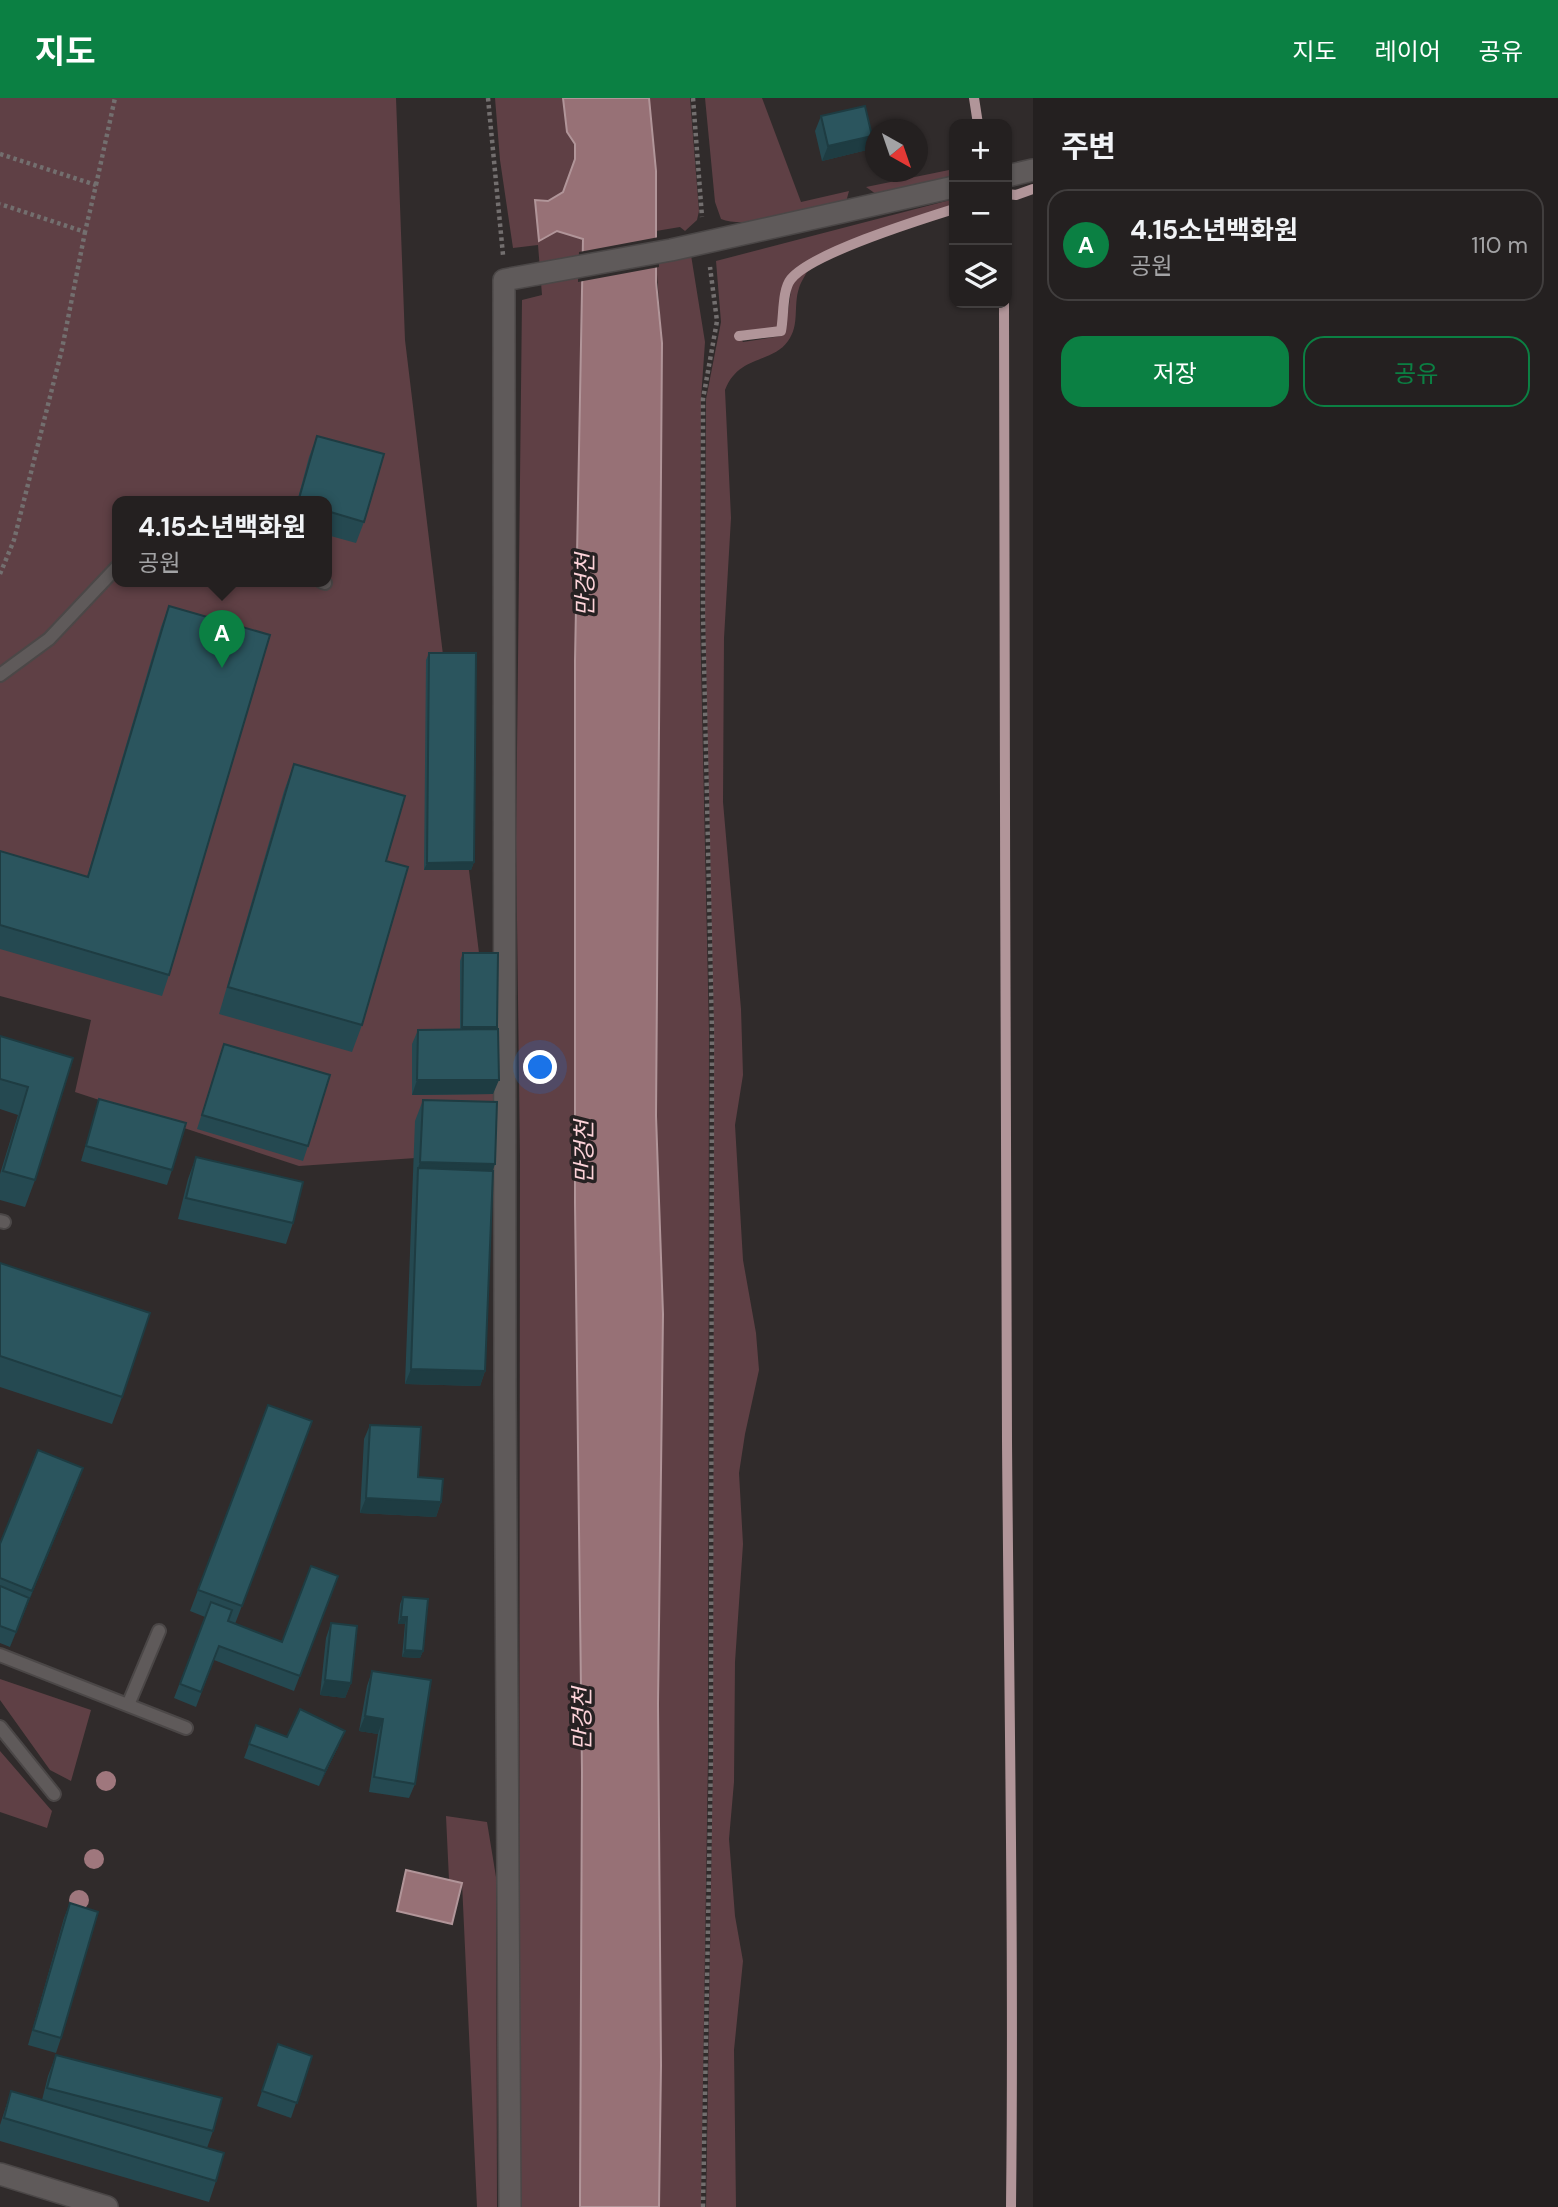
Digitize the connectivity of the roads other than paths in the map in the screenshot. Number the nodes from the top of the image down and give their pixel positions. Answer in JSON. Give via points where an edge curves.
{"nodes":[{"id":1,"x":1033,"y":170,"type":"edge"},
{"id":2,"x":1012,"y":175,"type":"edge"},
{"id":3,"x":949,"y":188,"type":"edge"},
{"id":4,"x":112,"y":572,"type":"edge"},
{"id":5,"x":0,"y":675,"type":"edge"},
{"id":6,"x":159,"y":1632,"type":"dead end"},
{"id":7,"x":0,"y":1655,"type":"edge"},
{"id":8,"x":128,"y":1704,"type":"junction"},
{"id":9,"x":0,"y":1727,"type":"edge"},
{"id":10,"x":186,"y":1728,"type":"dead end"},
{"id":11,"x":54,"y":1794,"type":"dead end"},
{"id":12,"x":0,"y":2174,"type":"edge"},
{"id":13,"x":107,"y":2207,"type":"edge"},
{"id":14,"x":510,"y":2207,"type":"edge"}],
"edges":[{"from":1,"to":2,"type":"street"},
{"from":3,"to":14,"type":"street","via":[[671,250],[505,280]]},
{"from":4,"to":5,"type":"lane","via":[[49,639]]},
{"from":6,"to":8,"type":"lane"},
{"from":7,"to":8,"type":"lane"},
{"from":8,"to":10,"type":"lane"},
{"from":9,"to":11,"type":"lane"},
{"from":12,"to":13,"type":"street"}]}
